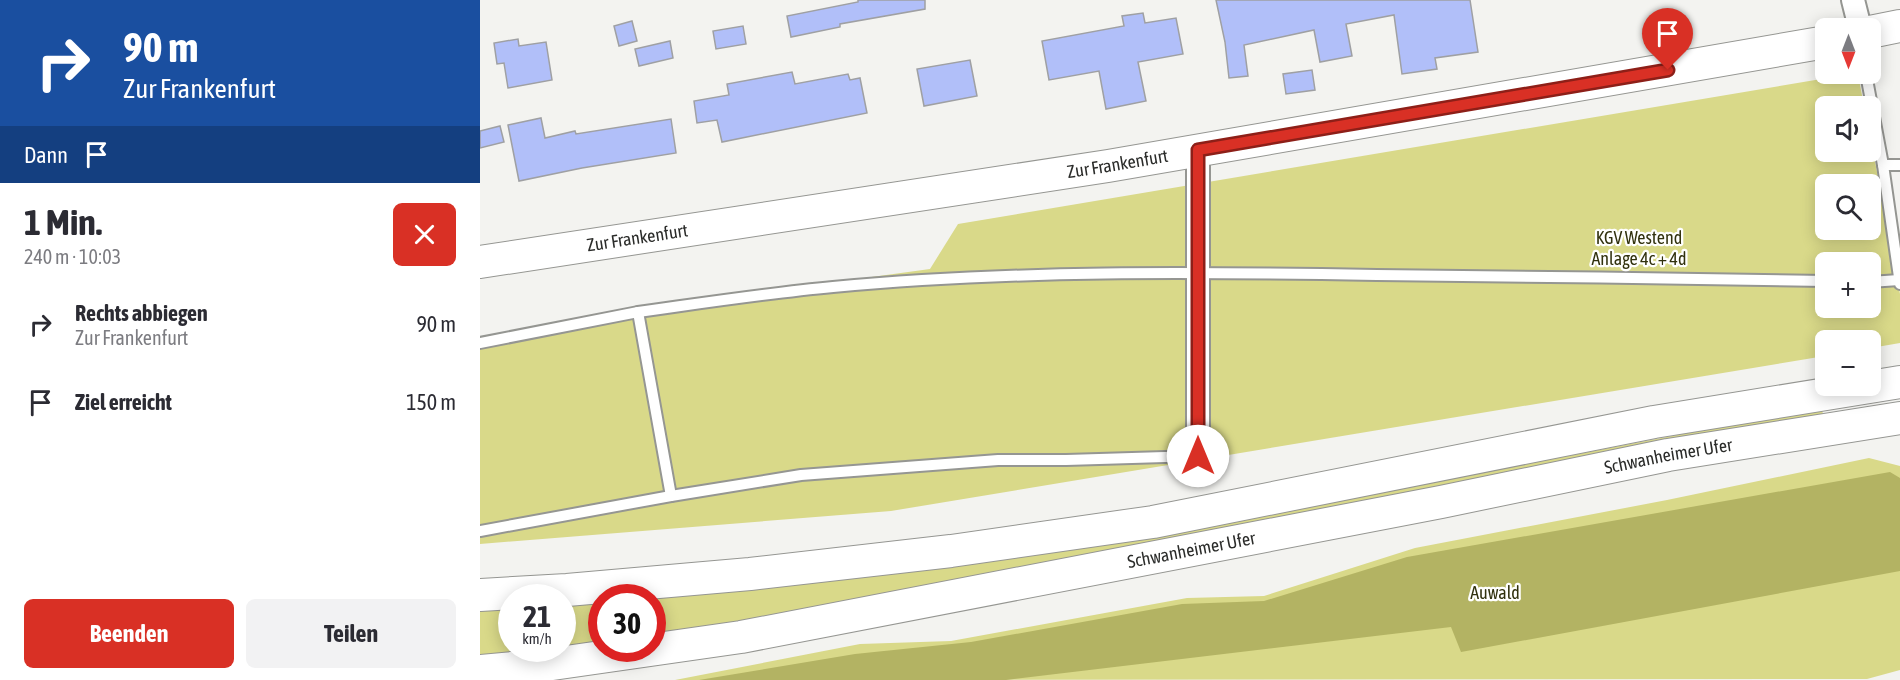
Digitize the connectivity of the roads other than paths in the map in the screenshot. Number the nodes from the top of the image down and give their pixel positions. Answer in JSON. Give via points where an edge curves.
{"nodes":[{"id":1,"x":1853,"y":0,"type":"edge"},
{"id":2,"x":1858,"y":18,"type":"edge"},
{"id":3,"x":1900,"y":26,"type":"edge"},
{"id":4,"x":1881,"y":30,"type":"edge"},
{"id":5,"x":1815,"y":44,"type":"edge"},
{"id":6,"x":1868,"y":84,"type":"edge"},
{"id":7,"x":1198,"y":150,"type":"junction"},
{"id":8,"x":1883,"y":165,"type":"junction"},
{"id":9,"x":1900,"y":165,"type":"edge"},
{"id":10,"x":480,"y":262,"type":"edge"},
{"id":11,"x":1198,"y":272,"type":"junction"},
{"id":12,"x":1815,"y":281,"type":"edge"},
{"id":13,"x":1881,"y":282,"type":"edge"},
{"id":14,"x":1900,"y":282,"type":"edge"},
{"id":15,"x":638,"y":312,"type":"junction"},
{"id":16,"x":480,"y":343,"type":"edge"},
{"id":17,"x":1900,"y":382,"type":"edge"},
{"id":18,"x":1900,"y":418,"type":"edge"},
{"id":19,"x":1198,"y":456,"type":"joint"},
{"id":20,"x":670,"y":496,"type":"junction"},
{"id":21,"x":480,"y":531,"type":"edge"},
{"id":22,"x":480,"y":595,"type":"edge"},
{"id":23,"x":480,"y":671,"type":"edge"}],
"edges":[{"from":1,"to":2,"type":"street"},
{"from":3,"to":4,"type":"main road"},
{"from":5,"to":7,"type":"main road","name":"Zur Frankenfurt"},
{"from":6,"to":8,"type":"lane"},
{"from":7,"to":10,"type":"main road","name":"Zur Frankenfurt"},
{"from":7,"to":11,"type":"street"},
{"from":8,"to":9,"type":"lane"},
{"from":8,"to":14,"type":"lane"},
{"from":11,"to":12,"type":"lane"},
{"from":11,"to":15,"type":"lane","via":[[1052,274],[844,286]]},
{"from":11,"to":19,"type":"street"},
{"from":13,"to":14,"type":"lane"},
{"from":15,"to":16,"type":"lane"},
{"from":15,"to":20,"type":"lane"},
{"from":17,"to":22,"type":"main road","name":"Schwanheimer Ufer","via":[[1654,422],[1153,522],[750,574]]},
{"from":18,"to":23,"type":"main road","name":"Schwanheimer Ufer","via":[[1668,455],[741,637]]},
{"from":19,"to":20,"type":"lane","via":[[998,460],[884,468],[801,475]]},
{"from":20,"to":21,"type":"lane"}]}
